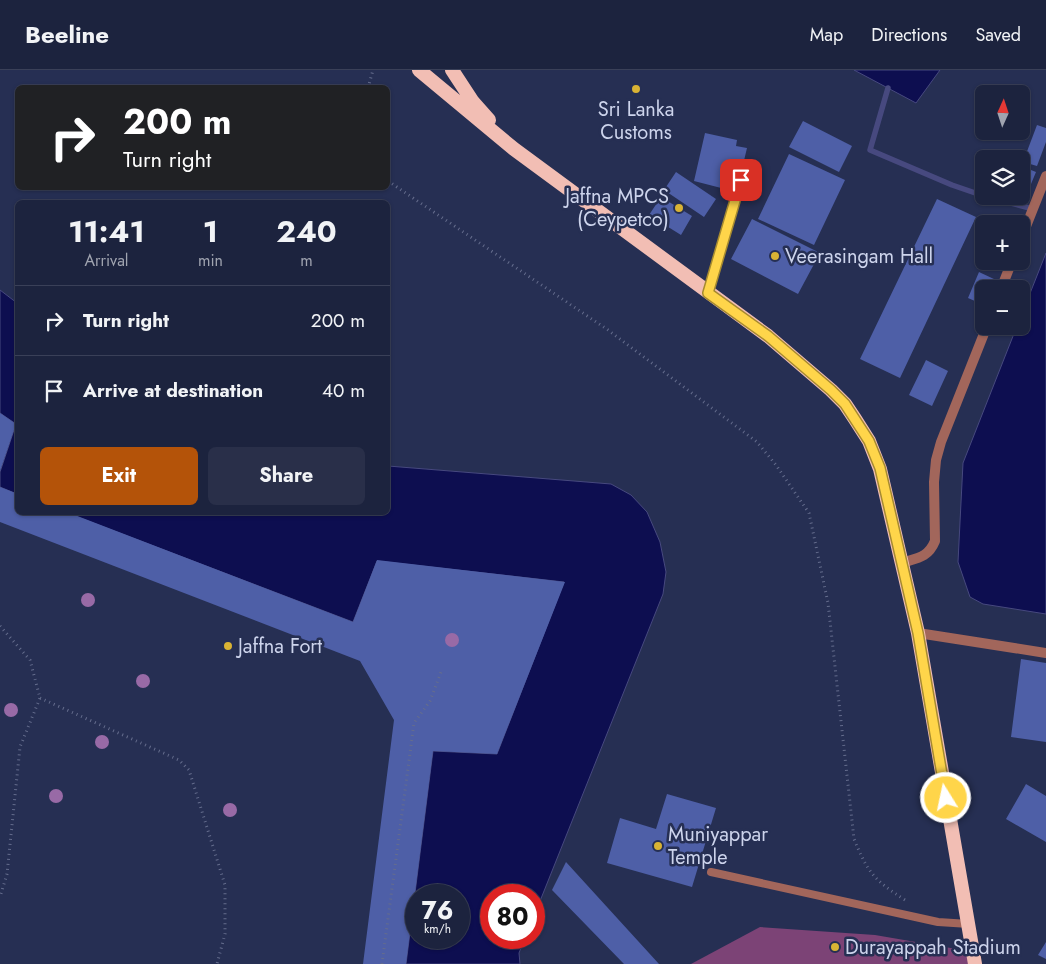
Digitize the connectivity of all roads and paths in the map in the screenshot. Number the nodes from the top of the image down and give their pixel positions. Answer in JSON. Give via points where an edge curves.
{"nodes":[{"id":1,"x":373,"y":70,"type":"edge"},
{"id":2,"x":419,"y":70,"type":"edge"},
{"id":3,"x":452,"y":70,"type":"edge"},
{"id":4,"x":369,"y":85,"type":"edge"},
{"id":5,"x":514,"y":150,"type":"junction"},
{"id":6,"x":1046,"y":176,"type":"edge"},
{"id":7,"x":741,"y":180,"type":"dead end"},
{"id":8,"x":390,"y":182,"type":"edge"},
{"id":9,"x":1030,"y":216,"type":"edge"},
{"id":10,"x":708,"y":293,"type":"junction"},
{"id":11,"x":983,"y":335,"type":"edge"},
{"id":12,"x":902,"y":563,"type":"junction"},
{"id":13,"x":0,"y":626,"type":"edge"},
{"id":14,"x":918,"y":633,"type":"junction"},
{"id":15,"x":1046,"y":653,"type":"edge"},
{"id":16,"x":441,"y":672,"type":"dead end"},
{"id":17,"x":40,"y":698,"type":"junction"},
{"id":18,"x":711,"y":872,"type":"dead end"},
{"id":19,"x":0,"y":897,"type":"edge"},
{"id":20,"x":913,"y":905,"type":"dead end"},
{"id":21,"x":969,"y":924,"type":"junction"},
{"id":22,"x":216,"y":964,"type":"edge"},
{"id":23,"x":382,"y":964,"type":"edge"},
{"id":24,"x":975,"y":964,"type":"edge"}],
"edges":[{"from":1,"to":4,"type":"path"},
{"from":2,"to":5,"type":"highway"},
{"from":3,"to":5,"type":"highway","via":[[473,102]]},
{"from":5,"to":10,"type":"highway"},
{"from":6,"to":9,"type":"street"},
{"from":7,"to":10,"type":"lane"},
{"from":8,"to":20,"type":"path","via":[[608,330],[757,442],[776,465],[809,513],[817,549],[828,603],[854,839],[864,864],[880,884]]},
{"from":10,"to":12,"type":"highway","via":[[790,354],[845,404],[869,441],[880,468]]},
{"from":11,"to":12,"type":"street","via":[[936,460],[931,550],[922,557]]},
{"from":12,"to":14,"type":"highway"},
{"from":13,"to":17,"type":"path","via":[[30,660]]},
{"from":14,"to":15,"type":"street"},
{"from":14,"to":21,"type":"highway"},
{"from":16,"to":23,"type":"path","via":[[430,701],[414,723]]},
{"from":17,"to":19,"type":"path","via":[[20,747],[7,874]]},
{"from":17,"to":22,"type":"path","via":[[179,760],[189,770],[225,885],[225,934]]},
{"from":18,"to":21,"type":"lane","via":[[938,922]]},
{"from":21,"to":24,"type":"highway"}]}
